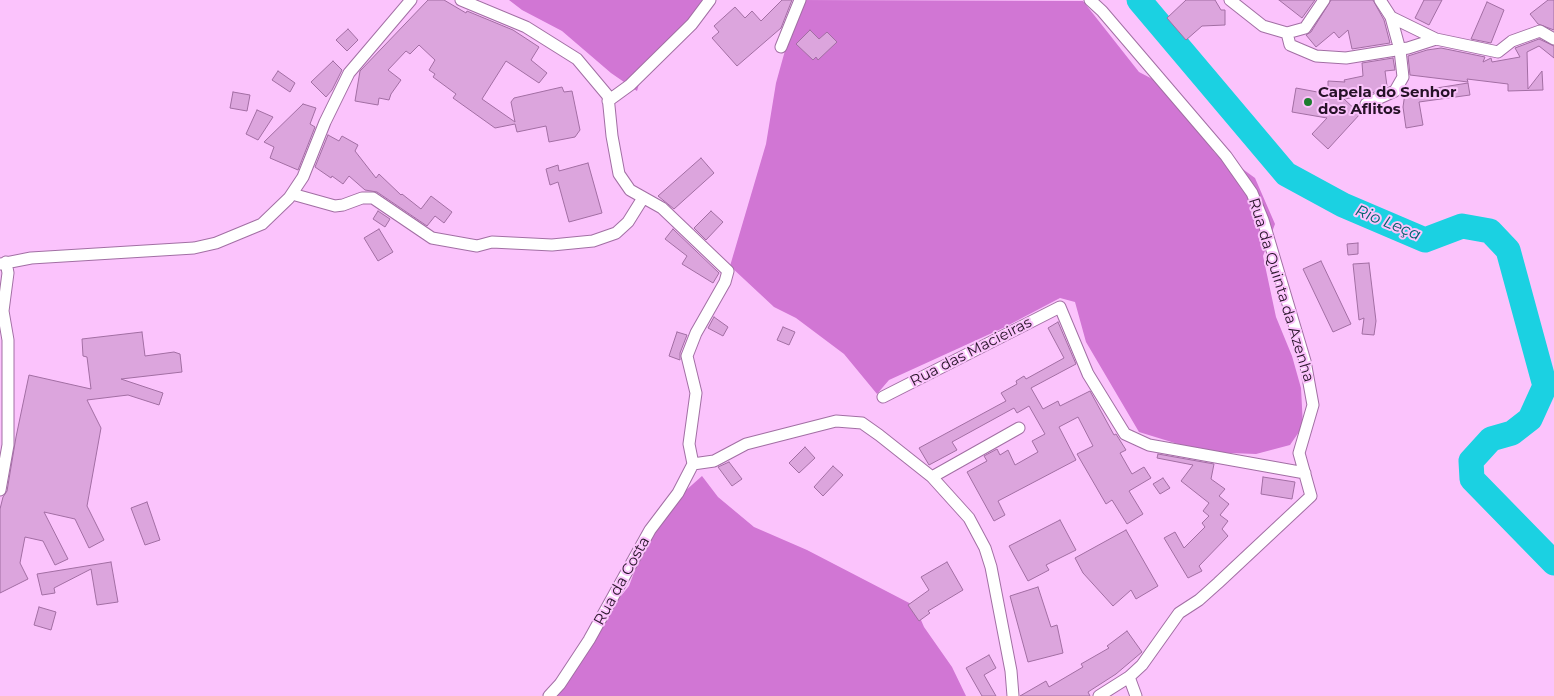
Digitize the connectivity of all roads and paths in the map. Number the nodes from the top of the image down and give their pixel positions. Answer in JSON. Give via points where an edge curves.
{"nodes":[{"id":1,"x":411,"y":0,"type":"edge"},
{"id":2,"x":461,"y":0,"type":"edge"},
{"id":3,"x":710,"y":0,"type":"edge"},
{"id":4,"x":800,"y":0,"type":"edge"},
{"id":5,"x":1090,"y":0,"type":"edge"},
{"id":6,"x":1230,"y":0,"type":"edge"},
{"id":7,"x":1324,"y":0,"type":"edge"},
{"id":8,"x":1380,"y":0,"type":"edge"},
{"id":9,"x":1391,"y":17,"type":"junction"},
{"id":10,"x":1287,"y":33,"type":"junction"},
{"id":11,"x":1436,"y":39,"type":"junction"},
{"id":12,"x":1554,"y":39,"type":"edge"},
{"id":13,"x":782,"y":47,"type":"dead end"},
{"id":14,"x":1400,"y":50,"type":"junction"},
{"id":15,"x":608,"y":101,"type":"junction"},
{"id":16,"x":1366,"y":104,"type":"dead end"},
{"id":17,"x":292,"y":194,"type":"junction"},
{"id":18,"x":643,"y":198,"type":"junction"},
{"id":19,"x":3,"y":263,"type":"edge"},
{"id":20,"x":1,"y":310,"type":"edge"},
{"id":21,"x":883,"y":397,"type":"dead end"},
{"id":22,"x":1019,"y":428,"type":"dead end"},
{"id":23,"x":693,"y":464,"type":"junction"},
{"id":24,"x":1305,"y":473,"type":"junction"},
{"id":25,"x":932,"y":477,"type":"junction"},
{"id":26,"x":0,"y":490,"type":"edge"},
{"id":27,"x":1129,"y":677,"type":"junction"},
{"id":28,"x":549,"y":696,"type":"edge"},
{"id":29,"x":1013,"y":696,"type":"edge"},
{"id":30,"x":1099,"y":696,"type":"edge"},
{"id":31,"x":1136,"y":696,"type":"edge"}],
"edges":[{"from":1,"to":17,"type":"street","via":[[349,73],[303,177]]},
{"from":2,"to":15,"type":"street","via":[[526,27],[577,59],[608,96]]},
{"from":3,"to":15,"type":"street","via":[[692,24],[630,86]]},
{"from":4,"to":13,"type":"street"},
{"from":5,"to":24,"type":"street","name":"Rua da Quinta da Azenha","via":[[1226,156],[1252,193],[1305,361],[1314,405],[1299,453]]},
{"from":6,"to":10,"type":"street","via":[[1263,26]]},
{"from":7,"to":10,"type":"street","via":[[1305,28]]},
{"from":8,"to":9,"type":"street"},
{"from":9,"to":11,"type":"street"},
{"from":9,"to":14,"type":"street"},
{"from":10,"to":14,"type":"street","via":[[1290,45],[1316,56],[1346,58]]},
{"from":11,"to":12,"type":"street","via":[[1498,52],[1512,41],[1540,31]]},
{"from":11,"to":14,"type":"street"},
{"from":14,"to":16,"type":"street","via":[[1403,77],[1395,91]]},
{"from":15,"to":18,"type":"street","via":[[619,174],[630,190]]},
{"from":17,"to":18,"type":"street","via":[[335,206],[373,198],[432,238],[477,246],[492,242],[552,245],[593,241],[616,233],[628,222]]},
{"from":17,"to":19,"type":"street","via":[[262,224],[216,243],[194,248],[32,258]]},
{"from":18,"to":23,"type":"street","via":[[662,208],[728,271],[687,356],[696,393],[689,444]]},
{"from":19,"to":20,"type":"street","via":[[8,273]]},
{"from":20,"to":26,"type":"street","via":[[8,340],[8,445]]},
{"from":21,"to":24,"type":"street","name":"Rua das Macieiras","via":[[1060,306],[1088,374],[1125,434],[1149,445]]},
{"from":22,"to":25,"type":"street"},
{"from":23,"to":25,"type":"street","via":[[714,462],[746,444],[836,421],[862,423]]},
{"from":23,"to":28,"type":"street","name":"Rua da Costa","via":[[678,493],[650,530],[590,640]]},
{"from":24,"to":27,"type":"street","name":"Rua da Quinta da Azenha","via":[[1311,496],[1199,600],[1179,613],[1142,665]]},
{"from":25,"to":29,"type":"street","via":[[969,518],[985,548],[1011,671]]},
{"from":27,"to":30,"type":"street"},
{"from":27,"to":31,"type":"street"}]}
